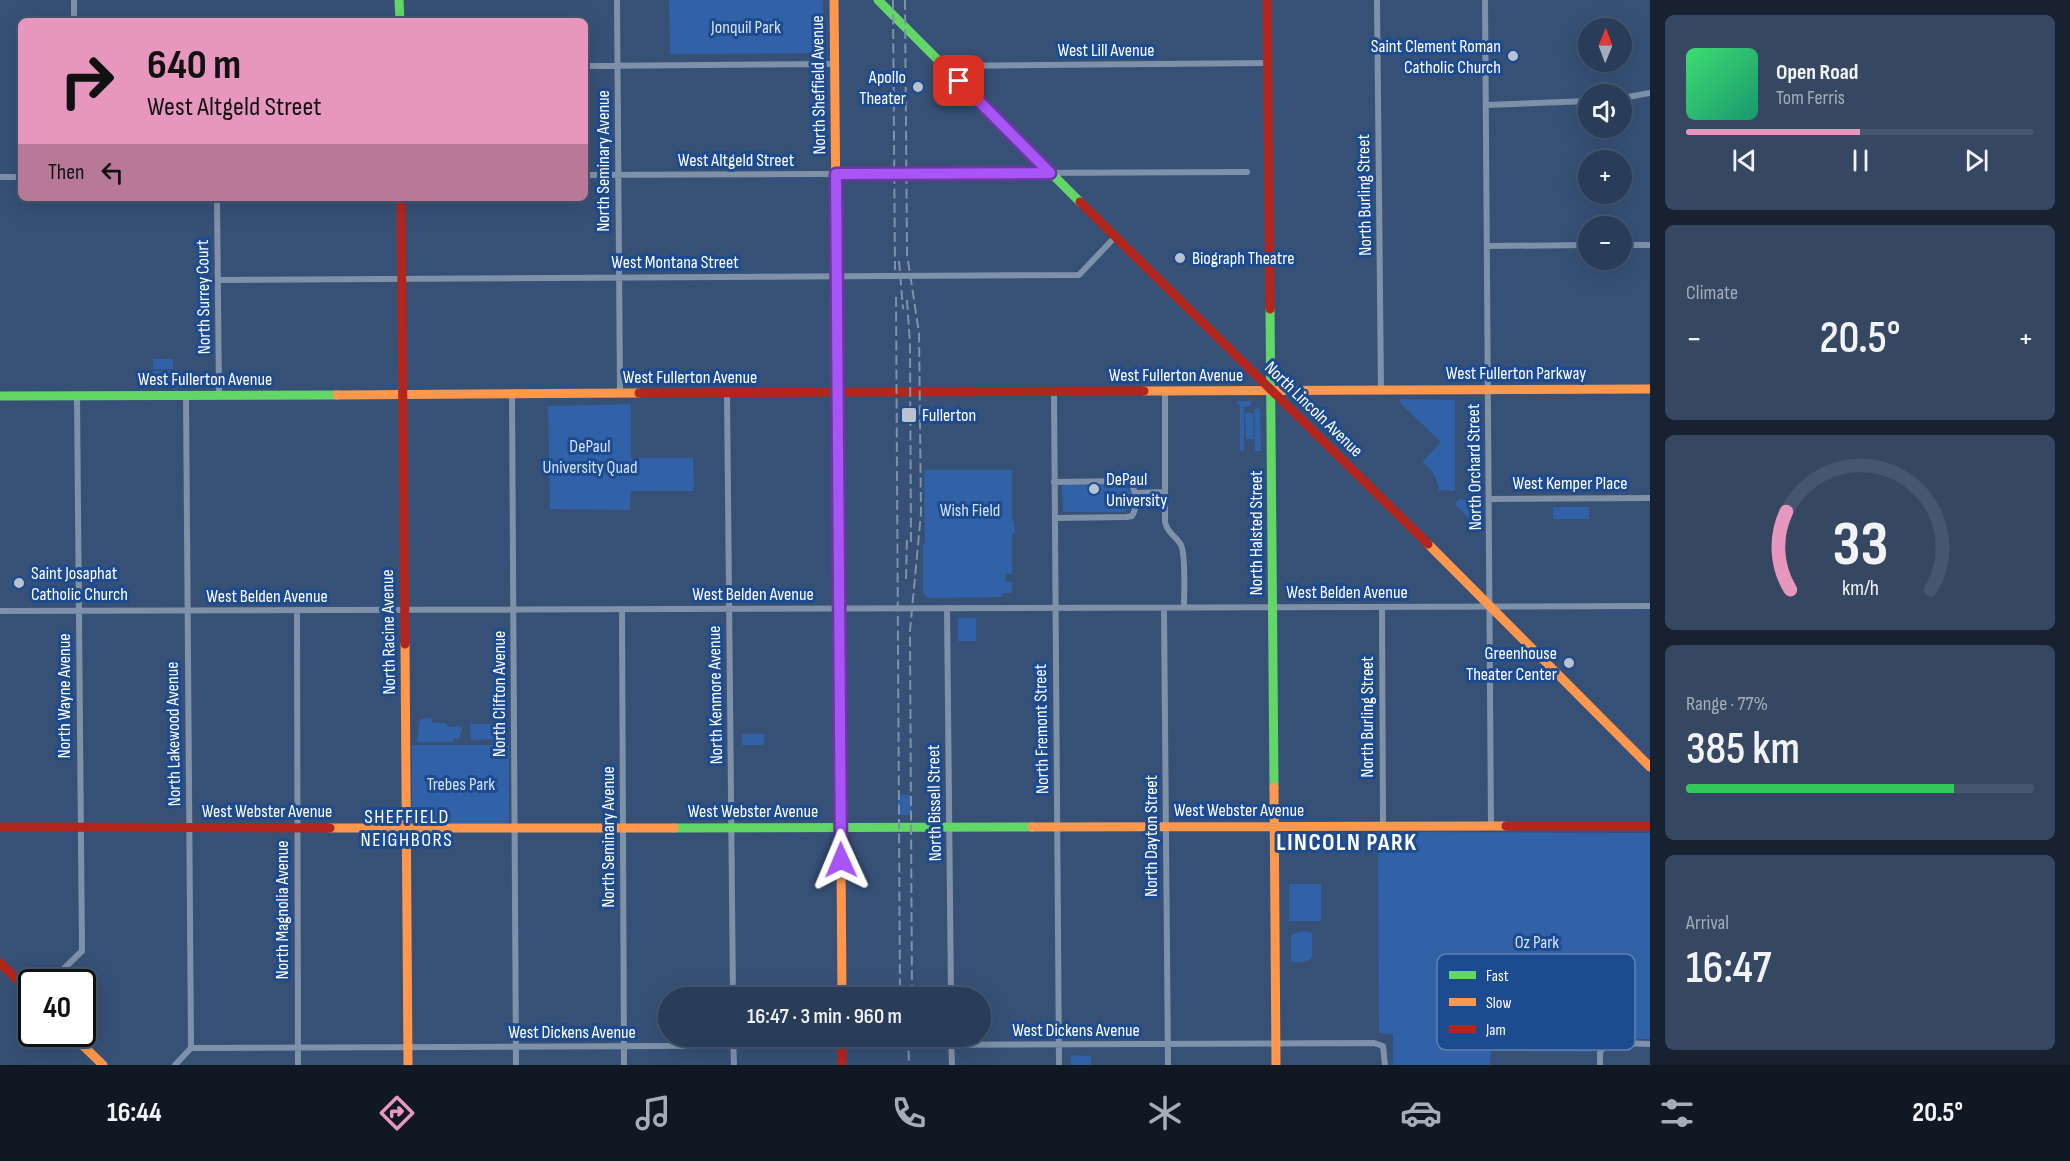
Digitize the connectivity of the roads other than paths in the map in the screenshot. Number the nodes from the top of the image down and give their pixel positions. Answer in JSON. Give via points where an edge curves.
{"nodes":[{"id":1,"x":74,"y":0,"type":"edge"},
{"id":2,"x":399,"y":0,"type":"edge"},
{"id":3,"x":617,"y":0,"type":"edge"},
{"id":4,"x":834,"y":0,"type":"edge"},
{"id":5,"x":878,"y":0,"type":"edge"},
{"id":6,"x":1267,"y":0,"type":"edge"},
{"id":7,"x":1377,"y":0,"type":"edge"},
{"id":8,"x":1485,"y":0,"type":"edge"},
{"id":9,"x":74,"y":18,"type":"edge"},
{"id":10,"x":399,"y":18,"type":"edge"},
{"id":11,"x":1268,"y":63,"type":"junction"},
{"id":12,"x":834,"y":64,"type":"junction"},
{"id":13,"x":588,"y":66,"type":"edge"},
{"id":14,"x":617,"y":66,"type":"junction"},
{"id":15,"x":944,"y":66,"type":"junction"},
{"id":16,"x":1650,"y":93,"type":"edge"},
{"id":17,"x":1632,"y":96,"type":"edge"},
{"id":18,"x":1578,"y":101,"type":"edge"},
{"id":19,"x":1486,"y":105,"type":"junction"},
{"id":20,"x":1247,"y":172,"type":"dead end"},
{"id":21,"x":1050,"y":173,"type":"junction"},
{"id":22,"x":836,"y":174,"type":"junction"},
{"id":23,"x":588,"y":175,"type":"edge"},
{"id":24,"x":618,"y":175,"type":"junction"},
{"id":25,"x":0,"y":177,"type":"edge"},
{"id":26,"x":18,"y":177,"type":"edge"},
{"id":27,"x":217,"y":201,"type":"edge"},
{"id":28,"x":401,"y":201,"type":"edge"},
{"id":29,"x":1115,"y":237,"type":"junction"},
{"id":30,"x":1578,"y":245,"type":"edge"},
{"id":31,"x":1632,"y":245,"type":"edge"},
{"id":32,"x":1650,"y":245,"type":"edge"},
{"id":33,"x":1488,"y":246,"type":"junction"},
{"id":34,"x":837,"y":276,"type":"junction"},
{"id":35,"x":619,"y":278,"type":"junction"},
{"id":36,"x":402,"y":279,"type":"junction"},
{"id":37,"x":218,"y":280,"type":"junction"},
{"id":38,"x":1650,"y":389,"type":"edge"},
{"id":39,"x":1271,"y":390,"type":"junction"},
{"id":40,"x":1381,"y":390,"type":"junction"},
{"id":41,"x":1488,"y":390,"type":"junction"},
{"id":42,"x":838,"y":392,"type":"junction"},
{"id":43,"x":1054,"y":392,"type":"junction"},
{"id":44,"x":1165,"y":392,"type":"junction"},
{"id":45,"x":620,"y":393,"type":"junction"},
{"id":46,"x":728,"y":393,"type":"junction"},
{"id":47,"x":512,"y":394,"type":"junction"},
{"id":48,"x":186,"y":395,"type":"junction"},
{"id":49,"x":219,"y":395,"type":"junction"},
{"id":50,"x":403,"y":395,"type":"junction"},
{"id":51,"x":0,"y":396,"type":"edge"},
{"id":52,"x":77,"y":396,"type":"junction"},
{"id":53,"x":1054,"y":482,"type":"junction"},
{"id":54,"x":1165,"y":492,"type":"junction"},
{"id":55,"x":1135,"y":493,"type":"junction"},
{"id":56,"x":1650,"y":498,"type":"edge"},
{"id":57,"x":1489,"y":499,"type":"junction"},
{"id":58,"x":1135,"y":505,"type":"junction"},
{"id":59,"x":1165,"y":505,"type":"junction"},
{"id":60,"x":1055,"y":518,"type":"junction"},
{"id":61,"x":1650,"y":606,"type":"edge"},
{"id":62,"x":1273,"y":607,"type":"junction"},
{"id":63,"x":1382,"y":607,"type":"junction"},
{"id":64,"x":1490,"y":607,"type":"junction"},
{"id":65,"x":947,"y":608,"type":"junction"},
{"id":66,"x":1055,"y":608,"type":"junction"},
{"id":67,"x":1164,"y":608,"type":"junction"},
{"id":68,"x":1184,"y":608,"type":"junction"},
{"id":69,"x":622,"y":609,"type":"junction"},
{"id":70,"x":729,"y":609,"type":"junction"},
{"id":71,"x":839,"y":609,"type":"junction"},
{"id":72,"x":297,"y":610,"type":"junction"},
{"id":73,"x":404,"y":610,"type":"junction"},
{"id":74,"x":513,"y":610,"type":"junction"},
{"id":75,"x":0,"y":611,"type":"edge"},
{"id":76,"x":79,"y":611,"type":"junction"},
{"id":77,"x":186,"y":611,"type":"junction"},
{"id":78,"x":1650,"y":767,"type":"edge"},
{"id":79,"x":0,"y":826,"type":"edge"},
{"id":80,"x":1383,"y":826,"type":"junction"},
{"id":81,"x":1491,"y":826,"type":"junction"},
{"id":82,"x":1650,"y":826,"type":"edge"},
{"id":83,"x":80,"y":827,"type":"junction"},
{"id":84,"x":189,"y":827,"type":"junction"},
{"id":85,"x":949,"y":827,"type":"junction"},
{"id":86,"x":1057,"y":827,"type":"junction"},
{"id":87,"x":1166,"y":827,"type":"junction"},
{"id":88,"x":1274,"y":827,"type":"junction"},
{"id":89,"x":297,"y":828,"type":"junction"},
{"id":90,"x":406,"y":828,"type":"junction"},
{"id":91,"x":515,"y":828,"type":"junction"},
{"id":92,"x":623,"y":828,"type":"junction"},
{"id":93,"x":731,"y":828,"type":"junction"},
{"id":94,"x":840,"y":828,"type":"junction"},
{"id":95,"x":0,"y":963,"type":"edge"},
{"id":96,"x":63,"y":969,"type":"edge"},
{"id":97,"x":18,"y":980,"type":"edge"},
{"id":98,"x":733,"y":987,"type":"edge"},
{"id":99,"x":842,"y":987,"type":"edge"},
{"id":100,"x":951,"y":987,"type":"edge"},
{"id":101,"x":1276,"y":1044,"type":"junction"},
{"id":102,"x":1635,"y":1044,"type":"edge"},
{"id":103,"x":1650,"y":1044,"type":"edge"},
{"id":104,"x":1059,"y":1045,"type":"junction"},
{"id":105,"x":1167,"y":1045,"type":"junction"},
{"id":106,"x":991,"y":1046,"type":"edge"},
{"id":107,"x":84,"y":1047,"type":"edge"},
{"id":108,"x":408,"y":1047,"type":"junction"},
{"id":109,"x":516,"y":1047,"type":"junction"},
{"id":110,"x":624,"y":1047,"type":"junction"},
{"id":111,"x":658,"y":1047,"type":"edge"},
{"id":112,"x":733,"y":1047,"type":"edge"},
{"id":113,"x":842,"y":1047,"type":"edge"},
{"id":114,"x":951,"y":1047,"type":"edge"},
{"id":115,"x":192,"y":1048,"type":"junction"},
{"id":116,"x":298,"y":1048,"type":"junction"},
{"id":117,"x":1602,"y":1050,"type":"edge"},
{"id":118,"x":103,"y":1065,"type":"edge"},
{"id":119,"x":175,"y":1065,"type":"edge"},
{"id":120,"x":298,"y":1065,"type":"edge"},
{"id":121,"x":408,"y":1065,"type":"edge"},
{"id":122,"x":516,"y":1065,"type":"edge"},
{"id":123,"x":624,"y":1065,"type":"edge"},
{"id":124,"x":734,"y":1065,"type":"edge"},
{"id":125,"x":842,"y":1065,"type":"edge"},
{"id":126,"x":952,"y":1065,"type":"edge"},
{"id":127,"x":1059,"y":1065,"type":"edge"},
{"id":128,"x":1168,"y":1065,"type":"edge"},
{"id":129,"x":1276,"y":1065,"type":"edge"},
{"id":130,"x":1385,"y":1065,"type":"edge"},
{"id":131,"x":1600,"y":1065,"type":"edge"}],
"edges":[{"from":1,"to":9,"type":"street"},
{"from":2,"to":10,"type":"main road"},
{"from":3,"to":14,"type":"street","name":"North Seminary Avenue"},
{"from":4,"to":12,"type":"main road","name":"North Sheffield Avenue"},
{"from":5,"to":15,"type":"main road","name":"North Lincoln Avenue"},
{"from":6,"to":11,"type":"main road","name":"North Halsted Street"},
{"from":7,"to":40,"type":"street","name":"North Burling Street"},
{"from":8,"to":19,"type":"street","name":"North Orchard Street"},
{"from":11,"to":15,"type":"street","name":"West Lill Avenue"},
{"from":11,"to":39,"type":"main road","name":"North Halsted Street"},
{"from":12,"to":14,"type":"street"},
{"from":12,"to":22,"type":"main road","name":"North Sheffield Avenue"},
{"from":13,"to":14,"type":"street"},
{"from":14,"to":24,"type":"street","name":"North Seminary Avenue"},
{"from":15,"to":21,"type":"main road","name":"North Lincoln Avenue"},
{"from":16,"to":17,"type":"street"},
{"from":18,"to":19,"type":"street"},
{"from":19,"to":33,"type":"street","name":"North Orchard Street"},
{"from":20,"to":21,"type":"street","name":"West Altgeld Street"},
{"from":21,"to":22,"type":"street","name":"West Altgeld Street"},
{"from":21,"to":29,"type":"main road","name":"North Lincoln Avenue"},
{"from":22,"to":24,"type":"street","name":"West Altgeld Street"},
{"from":22,"to":34,"type":"main road","name":"North Sheffield Avenue"},
{"from":23,"to":24,"type":"street","name":"West Altgeld Street"},
{"from":24,"to":35,"type":"street","name":"North Seminary Avenue"},
{"from":25,"to":26,"type":"street"},
{"from":27,"to":37,"type":"street","name":"North Surrey Court"},
{"from":28,"to":36,"type":"main road","name":"North Racine Avenue"},
{"from":29,"to":34,"type":"street","name":"West Montana Street","via":[[1079,275]]},
{"from":29,"to":39,"type":"main road","name":"North Lincoln Avenue"},
{"from":30,"to":33,"type":"street"},
{"from":31,"to":32,"type":"street"},
{"from":33,"to":41,"type":"street","name":"North Orchard Street"},
{"from":34,"to":35,"type":"street","name":"West Montana Street"},
{"from":34,"to":42,"type":"main road","name":"North Sheffield Avenue"},
{"from":35,"to":36,"type":"street","name":"West Montana Street"},
{"from":35,"to":45,"type":"street","name":"North Seminary Avenue"},
{"from":36,"to":37,"type":"street","name":"West Montana Street"},
{"from":36,"to":50,"type":"main road","name":"North Racine Avenue"},
{"from":37,"to":49,"type":"street","name":"North Surrey Court"},
{"from":38,"to":41,"type":"main road","name":"West Fullerton Parkway"},
{"from":39,"to":40,"type":"main road","name":"West Fullerton Avenue"},
{"from":39,"to":44,"type":"main road","name":"West Fullerton Avenue"},
{"from":39,"to":62,"type":"main road","name":"North Halsted Street"},
{"from":39,"to":64,"type":"main road","name":"North Lincoln Avenue"},
{"from":40,"to":41,"type":"main road","name":"West Fullerton Parkway"},
{"from":41,"to":57,"type":"street","name":"North Orchard Street"},
{"from":42,"to":43,"type":"main road","name":"West Fullerton Avenue"},
{"from":42,"to":46,"type":"main road","name":"West Fullerton Avenue"},
{"from":42,"to":71,"type":"main road","name":"North Sheffield Avenue"},
{"from":43,"to":44,"type":"main road","name":"West Fullerton Avenue"},
{"from":43,"to":53,"type":"street","name":"North Fremont Street"},
{"from":44,"to":54,"type":"street"},
{"from":45,"to":46,"type":"main road","name":"West Fullerton Avenue"},
{"from":45,"to":47,"type":"main road","name":"West Fullerton Avenue"},
{"from":46,"to":70,"type":"street","name":"North Kenmore Avenue"},
{"from":47,"to":50,"type":"main road","name":"West Fullerton Avenue"},
{"from":47,"to":74,"type":"street","name":"North Clifton Avenue"},
{"from":48,"to":49,"type":"main road","name":"West Fullerton Avenue"},
{"from":48,"to":52,"type":"main road","name":"West Fullerton Avenue"},
{"from":48,"to":77,"type":"street","name":"North Lakewood Avenue"},
{"from":49,"to":50,"type":"main road","name":"West Fullerton Avenue"},
{"from":50,"to":73,"type":"main road","name":"North Racine Avenue"},
{"from":51,"to":52,"type":"main road","name":"West Fullerton Avenue"},
{"from":52,"to":76,"type":"street","name":"North Wayne Avenue"},
{"from":53,"to":55,"type":"street","via":[[1125,481],[1131,483]]},
{"from":53,"to":60,"type":"street","name":"North Fremont Street"},
{"from":54,"to":55,"type":"street"},
{"from":54,"to":59,"type":"street"},
{"from":55,"to":58,"type":"street"},
{"from":56,"to":57,"type":"street","name":"West Kemper Place"},
{"from":57,"to":64,"type":"street","name":"North Orchard Street"},
{"from":58,"to":59,"type":"street"},
{"from":58,"to":60,"type":"street","via":[[1135,512],[1127,517]]},
{"from":59,"to":68,"type":"street","via":[[1165,526],[1183,551]]},
{"from":60,"to":66,"type":"street","name":"North Fremont Street"},
{"from":61,"to":64,"type":"street","name":"West Belden Avenue"},
{"from":62,"to":63,"type":"street","name":"West Belden Avenue"},
{"from":62,"to":68,"type":"street","name":"West Belden Avenue"},
{"from":62,"to":88,"type":"main road","name":"North Halsted Street"},
{"from":63,"to":64,"type":"street","name":"West Belden Avenue"},
{"from":63,"to":80,"type":"street","name":"North Burling Street"},
{"from":64,"to":78,"type":"main road","name":"North Lincoln Avenue"},
{"from":64,"to":81,"type":"street","name":"North Orchard Street"},
{"from":65,"to":66,"type":"street","name":"West Belden Avenue"},
{"from":65,"to":71,"type":"street","name":"West Belden Avenue"},
{"from":65,"to":85,"type":"street","name":"North Bissell Street"},
{"from":66,"to":67,"type":"street","name":"West Belden Avenue"},
{"from":66,"to":86,"type":"street","name":"North Fremont Street"},
{"from":67,"to":68,"type":"street","name":"West Belden Avenue"},
{"from":67,"to":87,"type":"street","name":"North Dayton Street"},
{"from":69,"to":70,"type":"street","name":"West Belden Avenue"},
{"from":69,"to":74,"type":"street","name":"West Belden Avenue"},
{"from":69,"to":92,"type":"street","name":"North Seminary Avenue"},
{"from":70,"to":71,"type":"street","name":"West Belden Avenue"},
{"from":70,"to":93,"type":"street","name":"North Kenmore Avenue"},
{"from":71,"to":94,"type":"main road","name":"North Sheffield Avenue"},
{"from":72,"to":73,"type":"street","name":"West Belden Avenue"},
{"from":72,"to":77,"type":"street","name":"West Belden Avenue"},
{"from":72,"to":89,"type":"street","name":"North Magnolia Avenue"},
{"from":73,"to":74,"type":"street","name":"West Belden Avenue"},
{"from":73,"to":90,"type":"main road","name":"North Racine Avenue"},
{"from":74,"to":91,"type":"street","name":"North Clifton Avenue"},
{"from":75,"to":76,"type":"street","name":"West Belden Avenue"},
{"from":76,"to":77,"type":"street","name":"West Belden Avenue"},
{"from":76,"to":83,"type":"street","name":"North Wayne Avenue"},
{"from":77,"to":84,"type":"street","name":"North Lakewood Avenue"},
{"from":79,"to":83,"type":"main road","name":"West Webster Avenue"},
{"from":80,"to":81,"type":"main road","name":"West Webster Avenue"},
{"from":80,"to":88,"type":"main road","name":"West Webster Avenue"},
{"from":81,"to":82,"type":"main road","name":"West Webster Avenue"},
{"from":83,"to":84,"type":"main road","name":"West Webster Avenue"},
{"from":83,"to":96,"type":"street","name":"North Wayne Avenue","via":[[82,951]]},
{"from":84,"to":89,"type":"main road","name":"West Webster Avenue"},
{"from":84,"to":115,"type":"street","name":"North Lakewood Avenue"},
{"from":85,"to":86,"type":"main road","name":"West Webster Avenue"},
{"from":85,"to":94,"type":"main road","name":"West Webster Avenue"},
{"from":85,"to":100,"type":"street","name":"North Bissell Street"},
{"from":86,"to":87,"type":"main road","name":"West Webster Avenue"},
{"from":86,"to":104,"type":"street","name":"North Fremont Street"},
{"from":87,"to":88,"type":"main road","name":"West Webster Avenue"},
{"from":87,"to":105,"type":"street","name":"North Dayton Street"},
{"from":88,"to":101,"type":"main road","name":"North Halsted Street"},
{"from":89,"to":90,"type":"main road","name":"West Webster Avenue"},
{"from":89,"to":116,"type":"street","name":"North Magnolia Avenue"},
{"from":90,"to":91,"type":"main road","name":"West Webster Avenue"},
{"from":90,"to":108,"type":"main road","name":"North Racine Avenue"},
{"from":91,"to":92,"type":"main road","name":"West Webster Avenue"},
{"from":91,"to":109,"type":"street","name":"North Clifton Avenue"},
{"from":92,"to":93,"type":"main road","name":"West Webster Avenue"},
{"from":92,"to":110,"type":"street","name":"North Seminary Avenue"},
{"from":93,"to":94,"type":"main road","name":"West Webster Avenue"},
{"from":93,"to":98,"type":"street","name":"North Kenmore Avenue"},
{"from":94,"to":99,"type":"main road","name":"North Sheffield Avenue"},
{"from":95,"to":97,"type":"main road"},
{"from":101,"to":105,"type":"street","name":"West Dickens Avenue"},
{"from":101,"to":129,"type":"main road","name":"North Halsted Street"},
{"from":101,"to":130,"type":"street","name":"West Dickens Avenue","via":[[1374,1044],[1383,1046]]},
{"from":102,"to":103,"type":"street"},
{"from":104,"to":105,"type":"street","name":"West Dickens Avenue"},
{"from":104,"to":106,"type":"street","name":"West Dickens Avenue"},
{"from":104,"to":127,"type":"street","name":"North Fremont Street"},
{"from":105,"to":128,"type":"street","name":"North Dayton Street"},
{"from":107,"to":118,"type":"main road"},
{"from":108,"to":109,"type":"street","name":"West Dickens Avenue"},
{"from":108,"to":116,"type":"street","name":"West Dickens Avenue"},
{"from":108,"to":121,"type":"main road","name":"North Racine Avenue"},
{"from":109,"to":110,"type":"street","name":"West Dickens Avenue"},
{"from":109,"to":122,"type":"street","name":"North Clifton Avenue"},
{"from":110,"to":111,"type":"street","name":"West Dickens Avenue"},
{"from":110,"to":123,"type":"street","name":"North Seminary Avenue"},
{"from":112,"to":124,"type":"street"},
{"from":113,"to":125,"type":"main road"},
{"from":114,"to":126,"type":"street"},
{"from":115,"to":116,"type":"street","name":"West Dickens Avenue"},
{"from":115,"to":119,"type":"street"},
{"from":116,"to":120,"type":"street","name":"North Magnolia Avenue"},
{"from":117,"to":131,"type":"street"}]}
